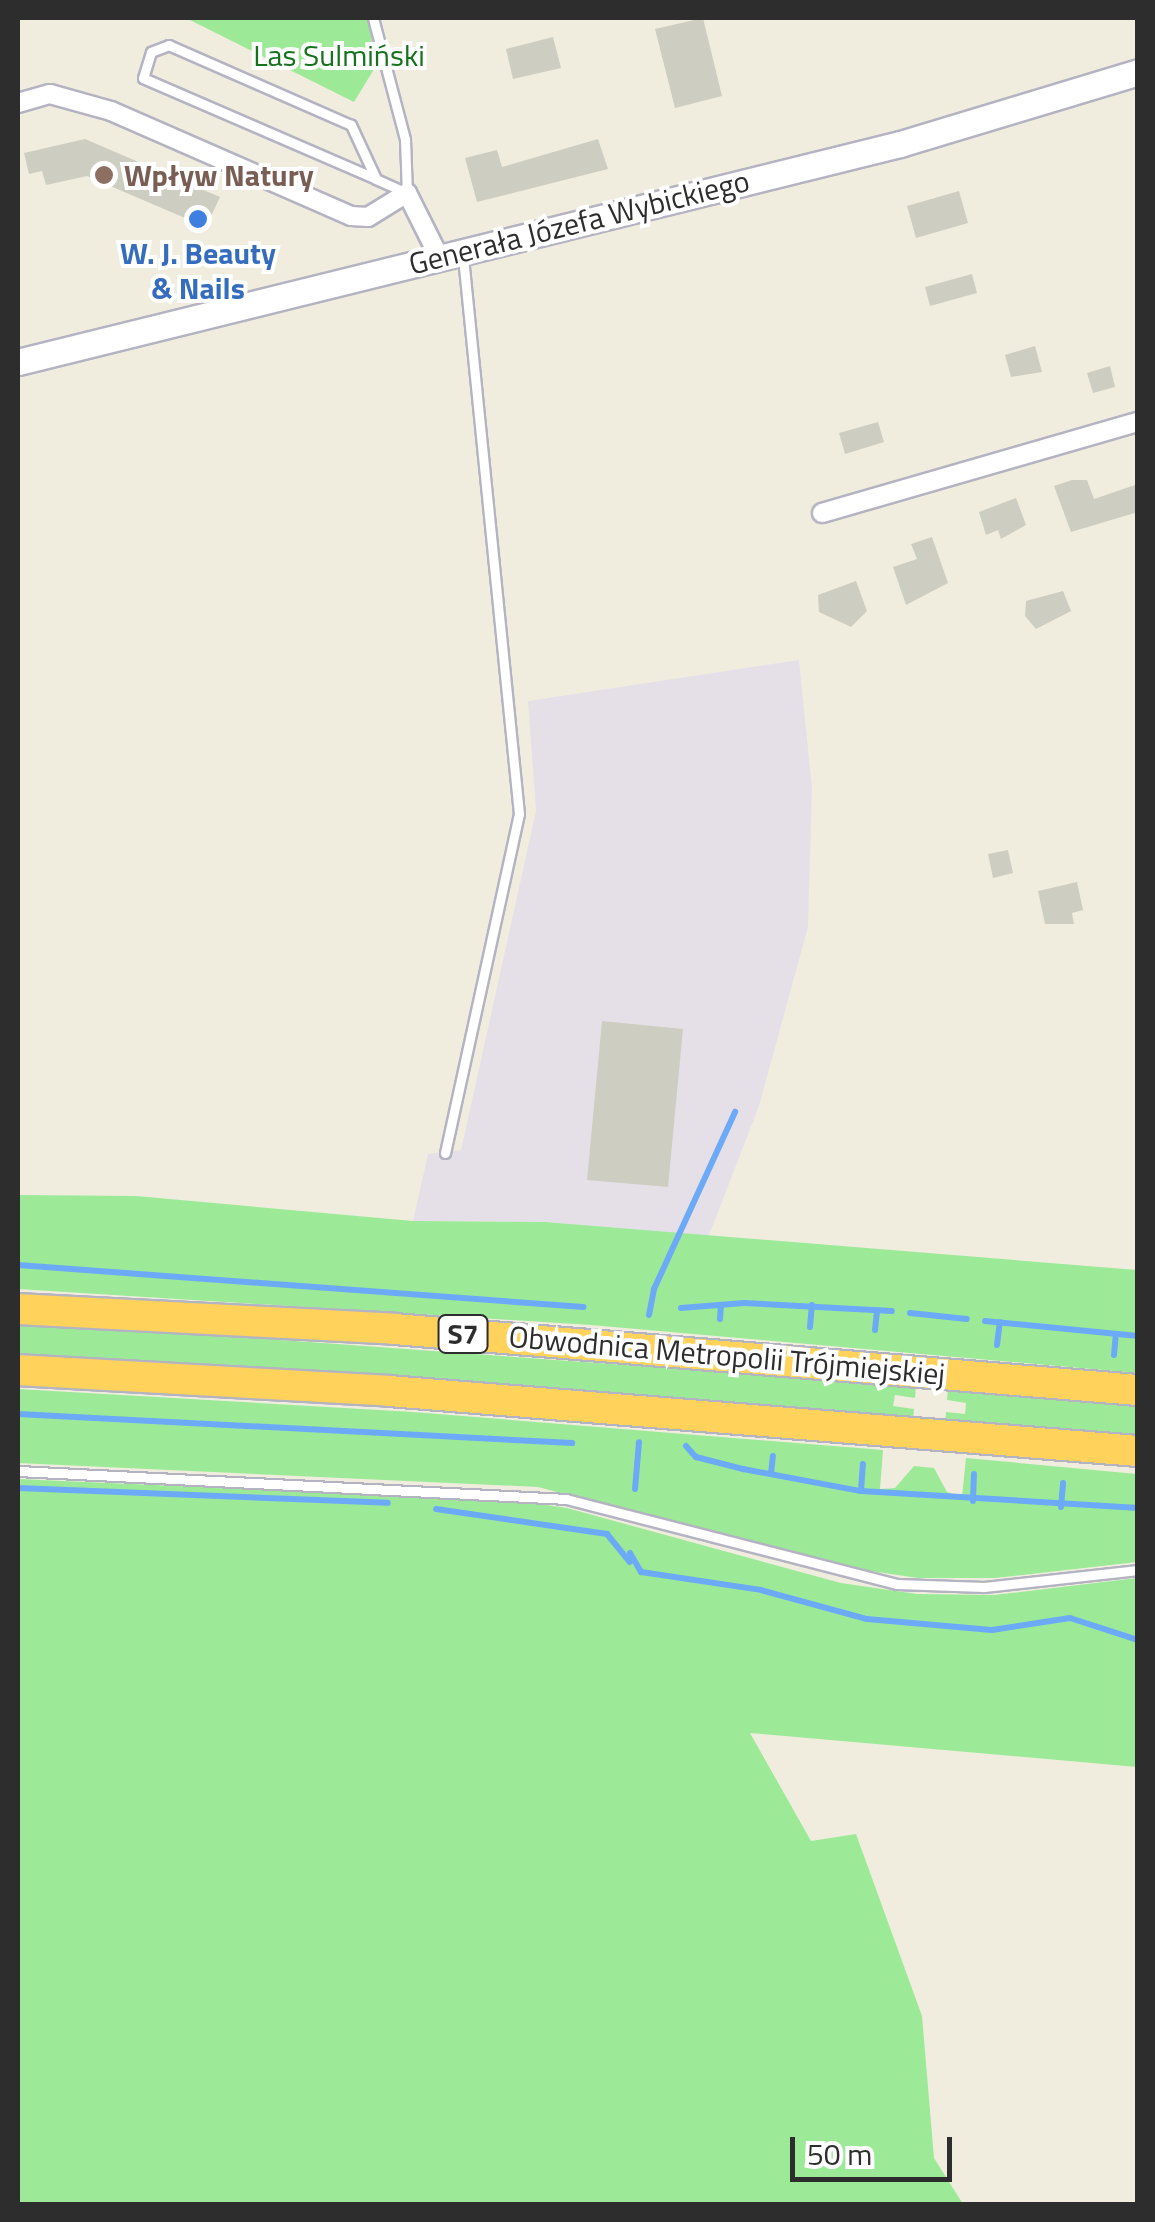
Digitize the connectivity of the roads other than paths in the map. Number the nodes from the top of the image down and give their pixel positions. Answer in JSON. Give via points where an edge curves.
{"nodes":[{"id":1,"x":372,"y":18,"type":"edge"},
{"id":2,"x":1138,"y":72,"type":"edge"},
{"id":3,"x":18,"y":103,"type":"edge"},
{"id":4,"x":376,"y":179,"type":"junction"},
{"id":5,"x":407,"y":193,"type":"junction"},
{"id":6,"x":450,"y":254,"type":"junction"},
{"id":7,"x":18,"y":362,"type":"edge"},
{"id":8,"x":1138,"y":422,"type":"edge"},
{"id":9,"x":822,"y":513,"type":"dead end"},
{"id":10,"x":444,"y":1152,"type":"dead end"},
{"id":11,"x":18,"y":1309,"type":"edge"},
{"id":12,"x":18,"y":1370,"type":"edge"},
{"id":13,"x":1138,"y":1390,"type":"edge"},
{"id":14,"x":1138,"y":1452,"type":"edge"},
{"id":15,"x":18,"y":1472,"type":"edge"},
{"id":16,"x":1138,"y":1570,"type":"edge"}],
"edges":[{"from":1,"to":5,"type":"lane","via":[[405,139]]},
{"from":2,"to":6,"type":"main road","name":"Generała Józefa Wybickiego","via":[[900,144]]},
{"from":3,"to":5,"type":"street","via":[[50,94],[112,111],[351,216],[368,217]]},
{"from":4,"to":4,"type":"lane","via":[[352,125],[169,45],[151,52],[144,78]]},
{"from":4,"to":5,"type":"lane"},
{"from":5,"to":6,"type":"street"},
{"from":6,"to":7,"type":"main road","name":"Generała Józefa Wybickiego"},
{"from":6,"to":10,"type":"lane","via":[[470,282],[519,814]]},
{"from":8,"to":9,"type":"street"},
{"from":11,"to":13,"type":"highway","name":"Obwodnica Metropolii Trójmiejskiej","number":"S7","via":[[394,1329]]},
{"from":12,"to":14,"type":"highway","name":"Obwodnica Metropolii Trójmiejskiej","number":"S7"},
{"from":15,"to":16,"type":"lane","via":[[566,1499],[897,1584],[984,1587]]}]}
